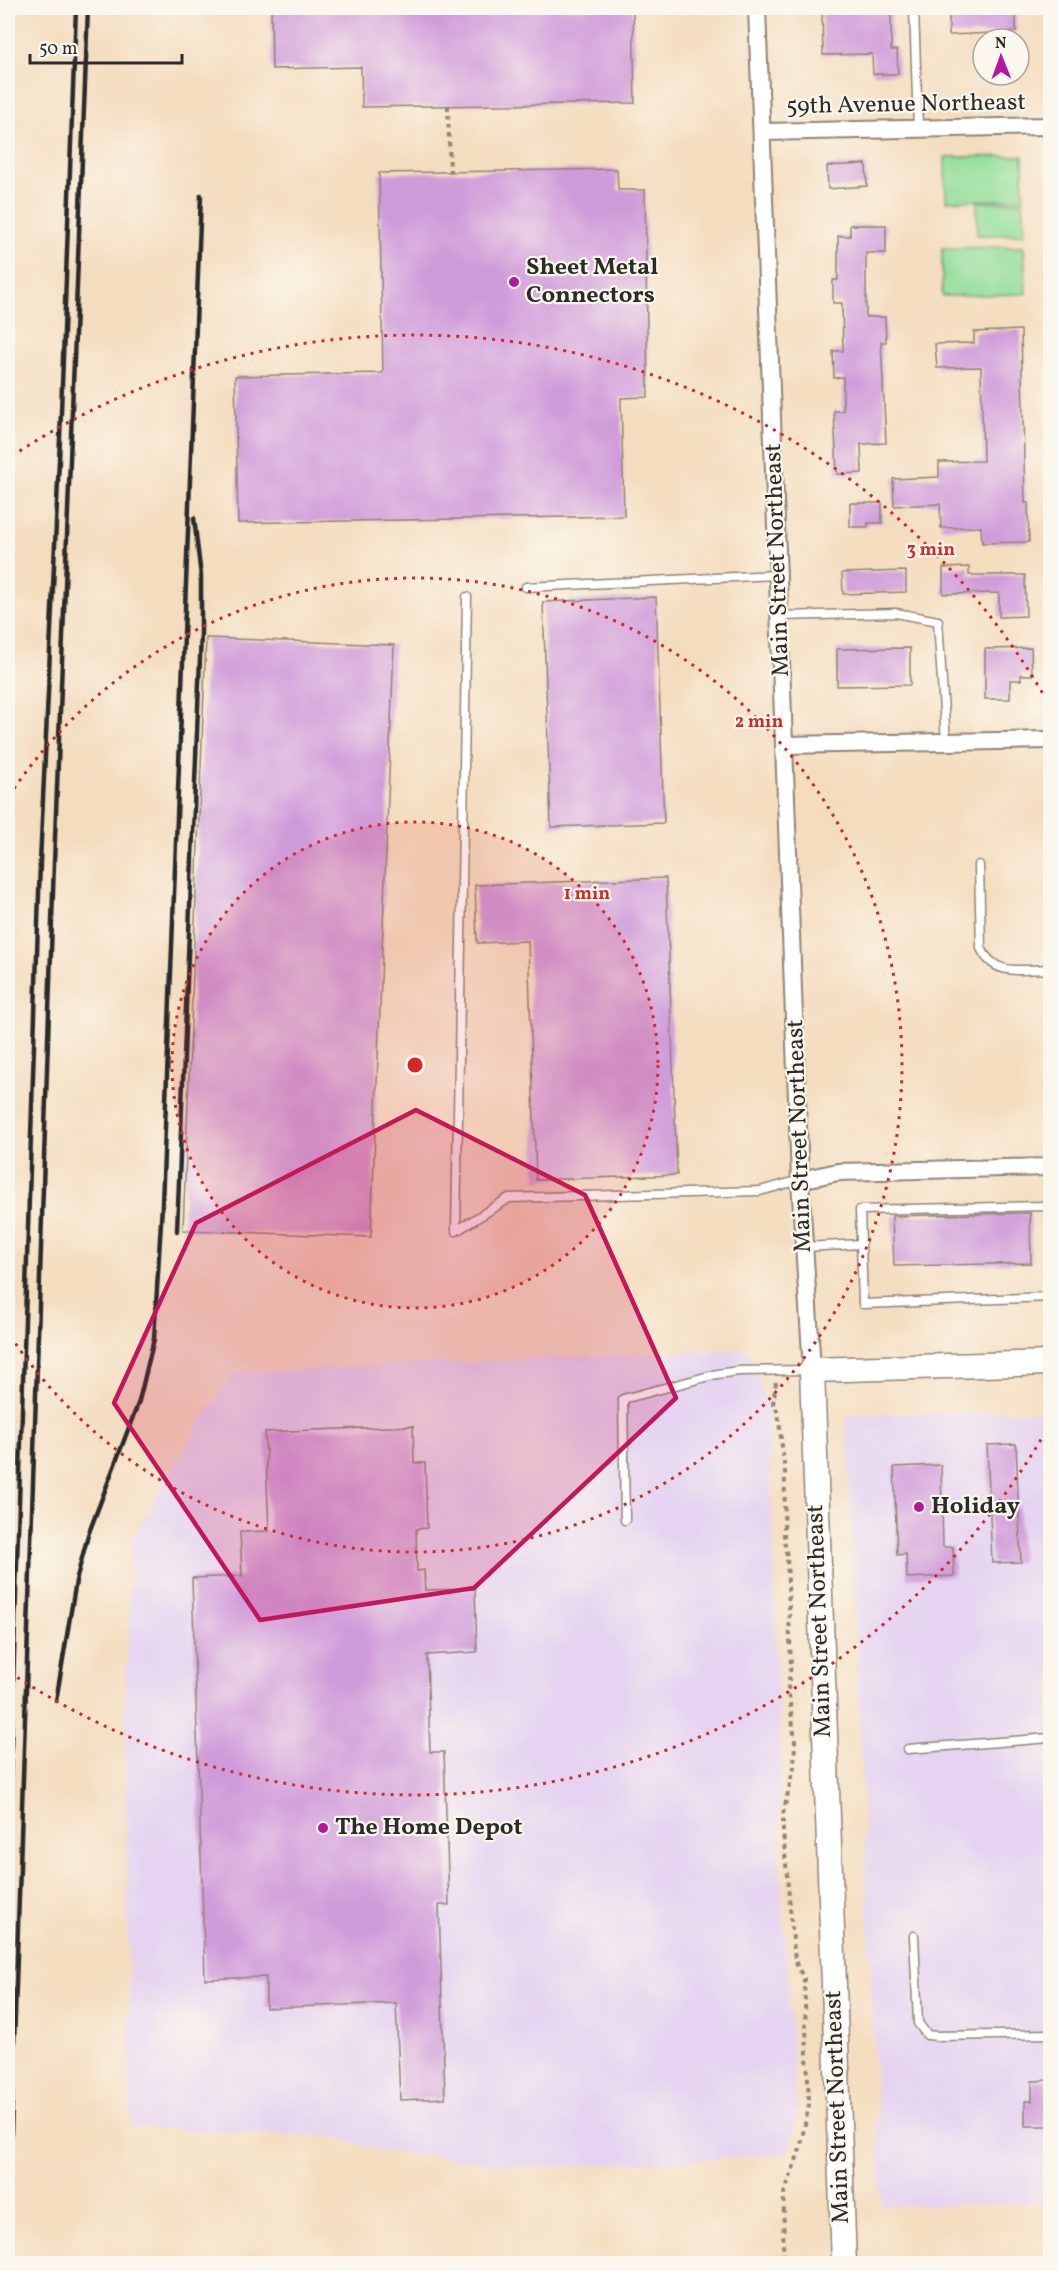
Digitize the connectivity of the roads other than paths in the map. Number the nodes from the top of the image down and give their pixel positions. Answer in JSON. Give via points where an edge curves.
{"nodes":[{"id":1,"x":757,"y":8,"type":"edge"},
{"id":2,"x":914,"y":8,"type":"edge"},
{"id":3,"x":1050,"y":126,"type":"edge"},
{"id":4,"x":918,"y":128,"type":"junction"},
{"id":5,"x":762,"y":132,"type":"junction"},
{"id":6,"x":778,"y":575,"type":"junction"},
{"id":7,"x":526,"y":587,"type":"dead end"},
{"id":8,"x":467,"y":597,"type":"dead end"},
{"id":9,"x":780,"y":616,"type":"junction"},
{"id":10,"x":1050,"y":740,"type":"edge"},
{"id":11,"x":946,"y":742,"type":"junction"},
{"id":12,"x":785,"y":745,"type":"junction"},
{"id":13,"x":979,"y":865,"type":"dead end"},
{"id":14,"x":1050,"y":969,"type":"edge"},
{"id":15,"x":1050,"y":1167,"type":"edge"},
{"id":16,"x":800,"y":1180,"type":"junction"},
{"id":17,"x":1050,"y":1206,"type":"edge"},
{"id":18,"x":861,"y":1244,"type":"junction"},
{"id":19,"x":804,"y":1247,"type":"junction"},
{"id":20,"x":1050,"y":1297,"type":"edge"},
{"id":21,"x":1050,"y":1364,"type":"edge"},
{"id":22,"x":812,"y":1370,"type":"junction"},
{"id":23,"x":625,"y":1520,"type":"dead end"},
{"id":24,"x":1050,"y":1738,"type":"edge"},
{"id":25,"x":908,"y":1749,"type":"dead end"},
{"id":26,"x":914,"y":1936,"type":"dead end"},
{"id":27,"x":1050,"y":2034,"type":"edge"},
{"id":28,"x":844,"y":2257,"type":"edge"}],
"edges":[{"from":1,"to":5,"type":"street","name":"Main Street Northeast"},
{"from":2,"to":4,"type":"lane"},
{"from":3,"to":4,"type":"street","name":"59th Avenue Northeast"},
{"from":4,"to":5,"type":"street","name":"59th Avenue Northeast"},
{"from":5,"to":6,"type":"street","name":"Main Street Northeast"},
{"from":6,"to":7,"type":"lane"},
{"from":6,"to":9,"type":"street","name":"Main Street Northeast"},
{"from":8,"to":16,"type":"lane","via":[[456,1231],[509,1198],[760,1191]]},
{"from":9,"to":11,"type":"lane","via":[[896,613],[938,621]]},
{"from":9,"to":12,"type":"street","name":"Main Street Northeast"},
{"from":10,"to":11,"type":"street"},
{"from":11,"to":12,"type":"street"},
{"from":12,"to":16,"type":"street","name":"Main Street Northeast"},
{"from":13,"to":14,"type":"lane","via":[[981,948],[986,959],[1006,969]]},
{"from":15,"to":16,"type":"street","via":[[838,1172]]},
{"from":16,"to":19,"type":"street","name":"Main Street Northeast"},
{"from":17,"to":18,"type":"lane","via":[[861,1210]]},
{"from":18,"to":19,"type":"lane"},
{"from":18,"to":20,"type":"lane","via":[[863,1304]]},
{"from":19,"to":22,"type":"street","name":"Main Street Northeast"},
{"from":21,"to":22,"type":"street"},
{"from":22,"to":23,"type":"lane","via":[[717,1374],[622,1399]]},
{"from":22,"to":28,"type":"street","name":"Main Street Northeast"},
{"from":24,"to":25,"type":"lane"},
{"from":26,"to":27,"type":"lane","via":[[918,2023],[927,2035]]}]}
